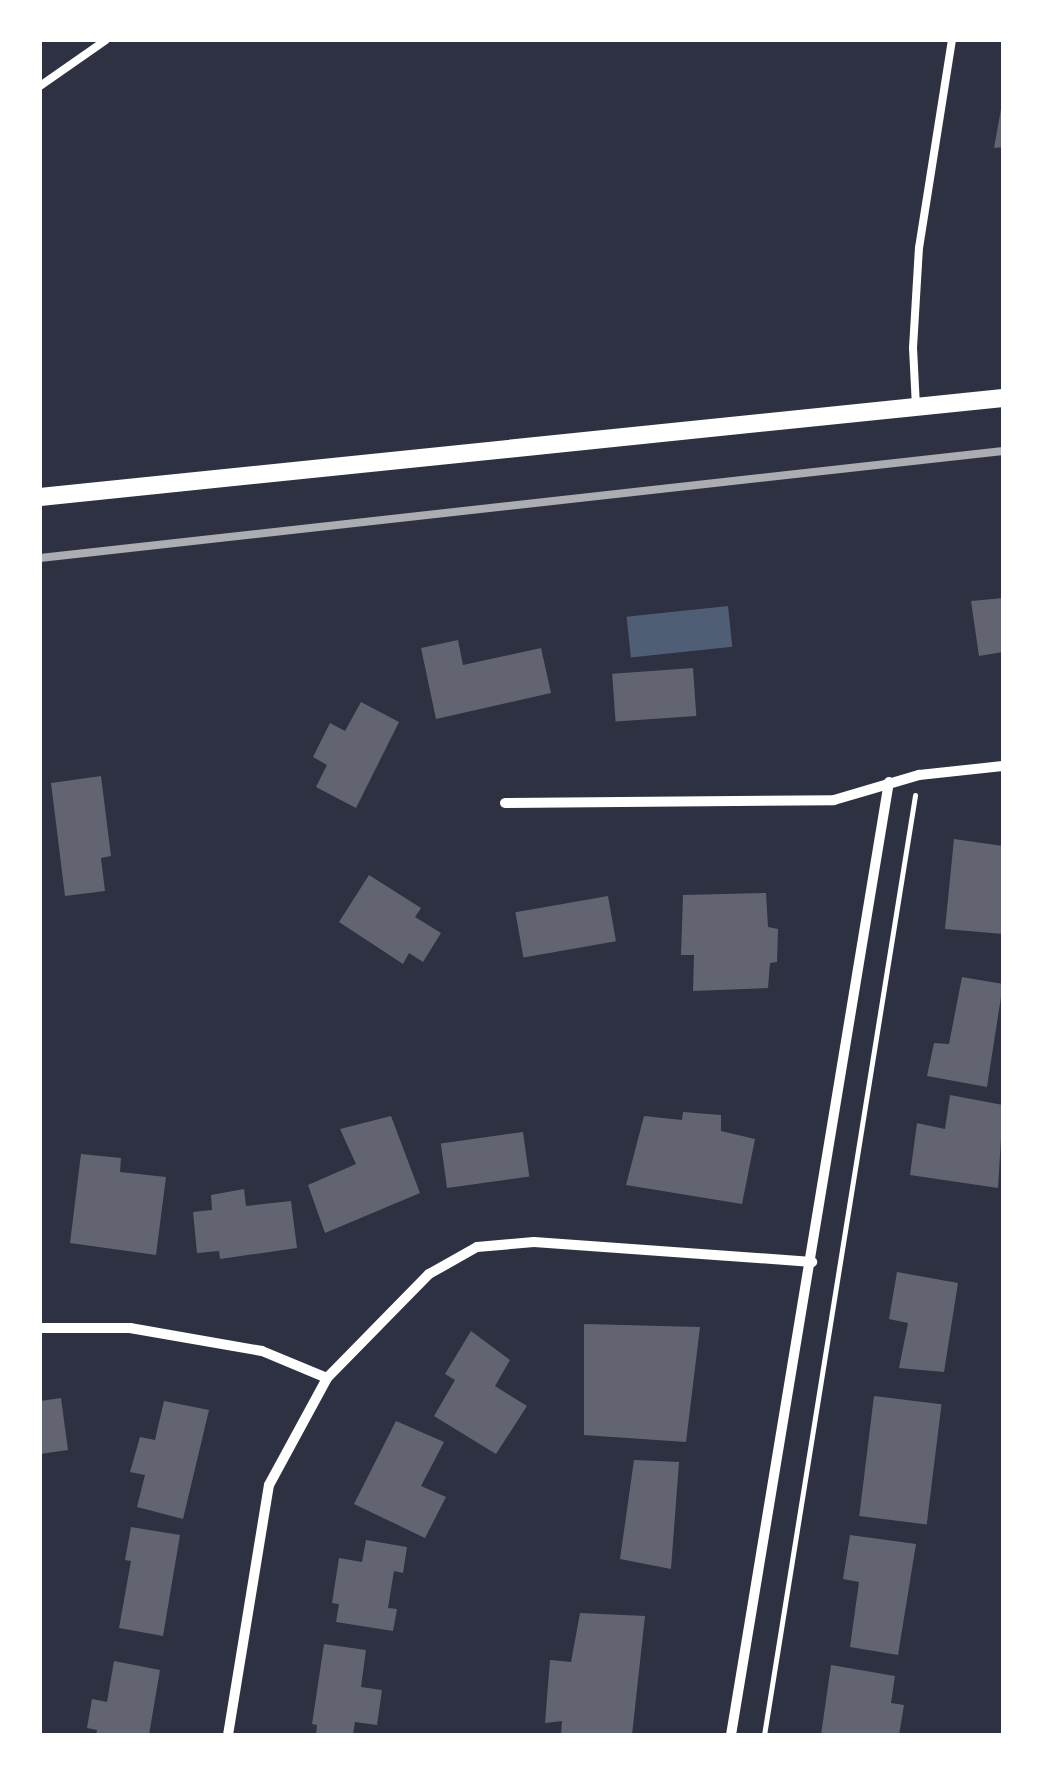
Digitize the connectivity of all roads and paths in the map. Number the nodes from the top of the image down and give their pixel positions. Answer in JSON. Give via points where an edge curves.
{"nodes":[{"id":1,"x":106,"y":40,"type":"edge"},
{"id":2,"x":952,"y":40,"type":"edge"},
{"id":3,"x":40,"y":86,"type":"edge"},
{"id":4,"x":1003,"y":398,"type":"edge"},
{"id":5,"x":916,"y":407,"type":"junction"},
{"id":6,"x":40,"y":497,"type":"edge"},
{"id":7,"x":1003,"y":766,"type":"edge"},
{"id":8,"x":918,"y":776,"type":"junction"},
{"id":9,"x":889,"y":782,"type":"junction"},
{"id":10,"x":505,"y":803,"type":"dead end"},
{"id":11,"x":812,"y":1262,"type":"junction"},
{"id":12,"x":40,"y":1328,"type":"edge"},
{"id":13,"x":328,"y":1378,"type":"junction"},
{"id":14,"x":228,"y":1735,"type":"edge"},
{"id":15,"x":732,"y":1735,"type":"edge"},
{"id":16,"x":764,"y":1735,"type":"edge"}],
"edges":[{"from":1,"to":3,"type":"lane"},
{"from":2,"to":5,"type":"lane","via":[[919,248]]},
{"from":4,"to":5,"type":"street"},
{"from":5,"to":6,"type":"street"},
{"from":7,"to":8,"type":"street"},
{"from":8,"to":9,"type":"street"},
{"from":8,"to":16,"type":"path"},
{"from":9,"to":10,"type":"street","via":[[834,800]]},
{"from":9,"to":11,"type":"street"},
{"from":11,"to":13,"type":"street","via":[[534,1242],[477,1248],[428,1274]]},
{"from":11,"to":15,"type":"street"},
{"from":12,"to":13,"type":"street","via":[[168,1334],[262,1351]]},
{"from":13,"to":14,"type":"street","via":[[268,1485]]}]}
